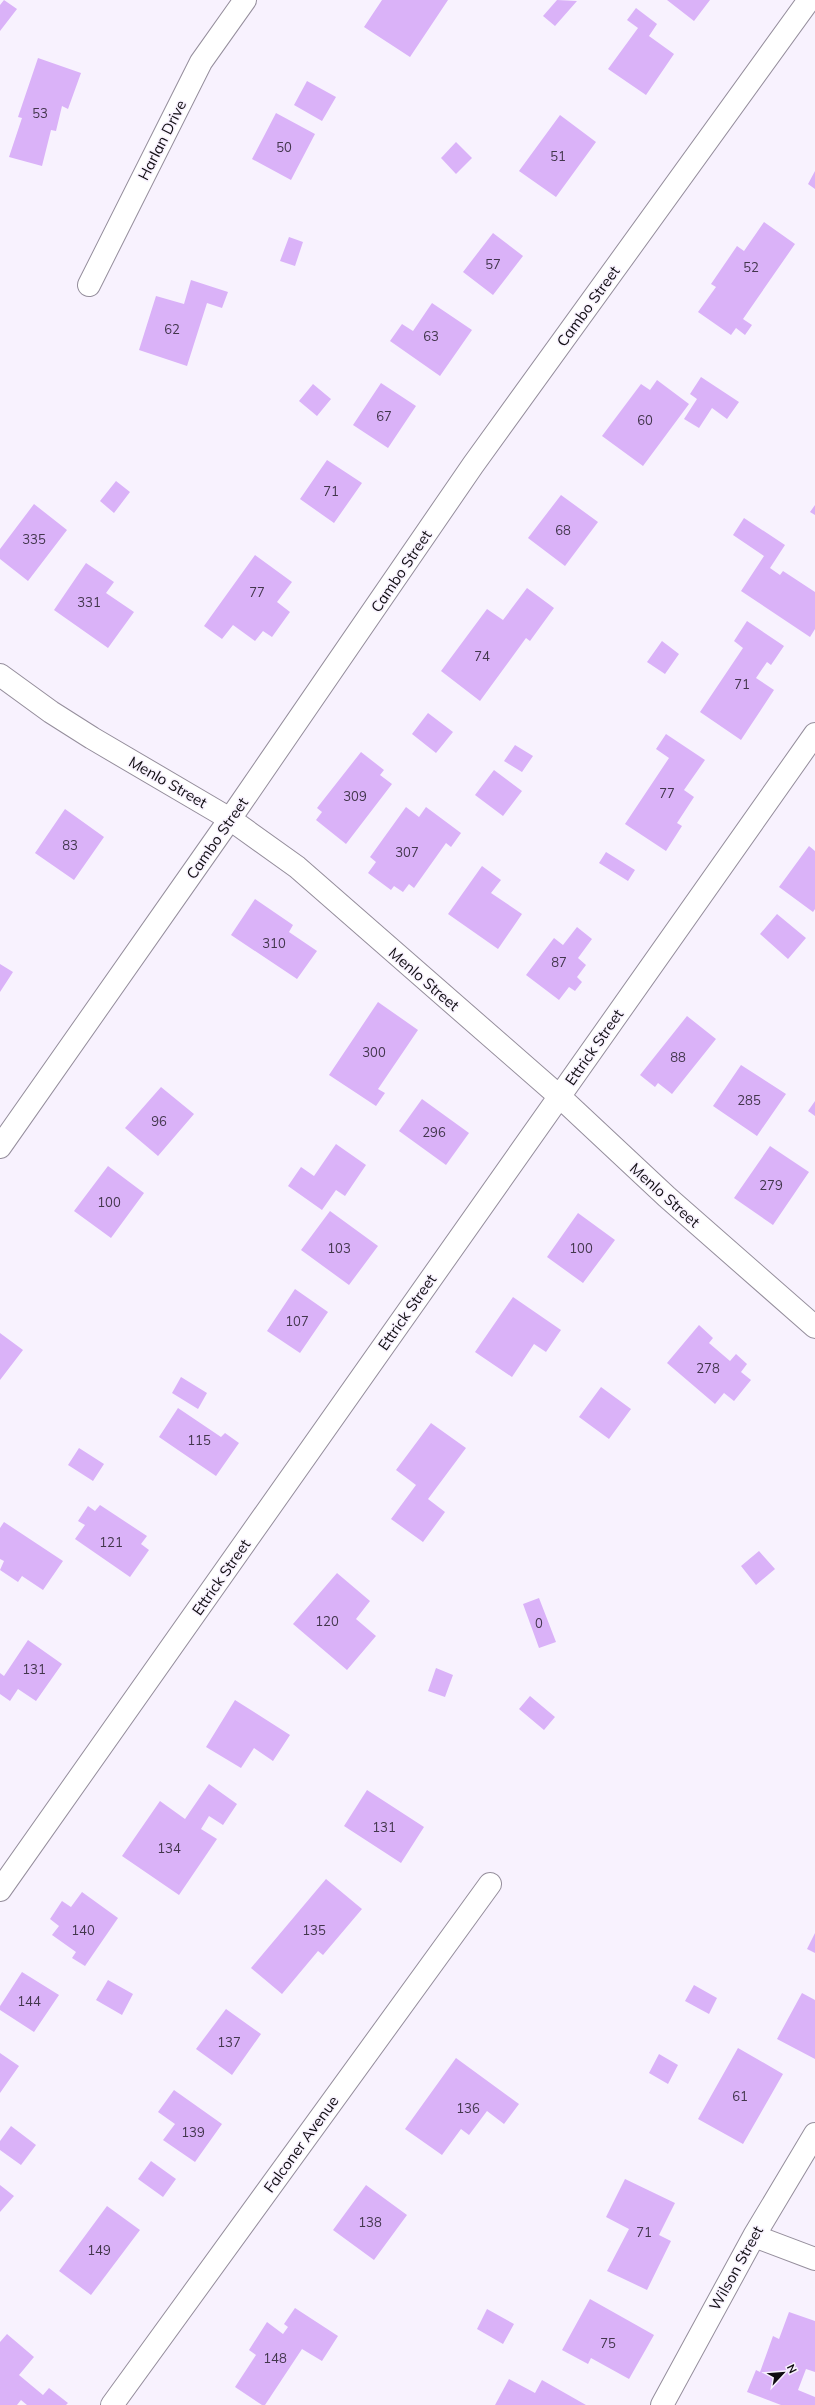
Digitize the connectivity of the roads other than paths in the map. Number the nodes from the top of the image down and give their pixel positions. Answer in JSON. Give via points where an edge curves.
{"nodes":[{"id":1,"x":245,"y":0,"type":"edge"},
{"id":2,"x":809,"y":0,"type":"edge"},
{"id":3,"x":89,"y":286,"type":"dead end"},
{"id":4,"x":0,"y":675,"type":"edge"},
{"id":5,"x":815,"y":734,"type":"edge"},
{"id":6,"x":230,"y":819,"type":"junction"},
{"id":7,"x":560,"y":1096,"type":"junction"},
{"id":8,"x":0,"y":1147,"type":"edge"},
{"id":9,"x":815,"y":1327,"type":"edge"},
{"id":10,"x":490,"y":1884,"type":"dead end"},
{"id":11,"x":0,"y":1890,"type":"edge"},
{"id":12,"x":815,"y":2134,"type":"edge"},
{"id":13,"x":754,"y":2236,"type":"junction"},
{"id":14,"x":815,"y":2259,"type":"edge"},
{"id":15,"x":112,"y":2405,"type":"edge"},
{"id":16,"x":662,"y":2405,"type":"edge"}],
"edges":[{"from":1,"to":3,"type":"street","name":"Harlan Drive","via":[[201,62]]},
{"from":2,"to":6,"type":"street","name":"Cambo Street","via":[[473,465]]},
{"from":4,"to":6,"type":"street","name":"Menlo Street","via":[[86,734]]},
{"from":5,"to":7,"type":"street","name":"Ettrick Street"},
{"from":6,"to":7,"type":"street","name":"Menlo Street","via":[[297,867]]},
{"from":6,"to":8,"type":"street","name":"Cambo Street"},
{"from":7,"to":9,"type":"street","name":"Menlo Street","via":[[667,1197]]},
{"from":7,"to":11,"type":"street","name":"Ettrick Street"},
{"from":10,"to":15,"type":"street","name":"Falconer Avenue"},
{"from":12,"to":13,"type":"street","name":"Wilson Street"},
{"from":13,"to":14,"type":"street"},
{"from":13,"to":16,"type":"street","name":"Wilson Street"}]}
